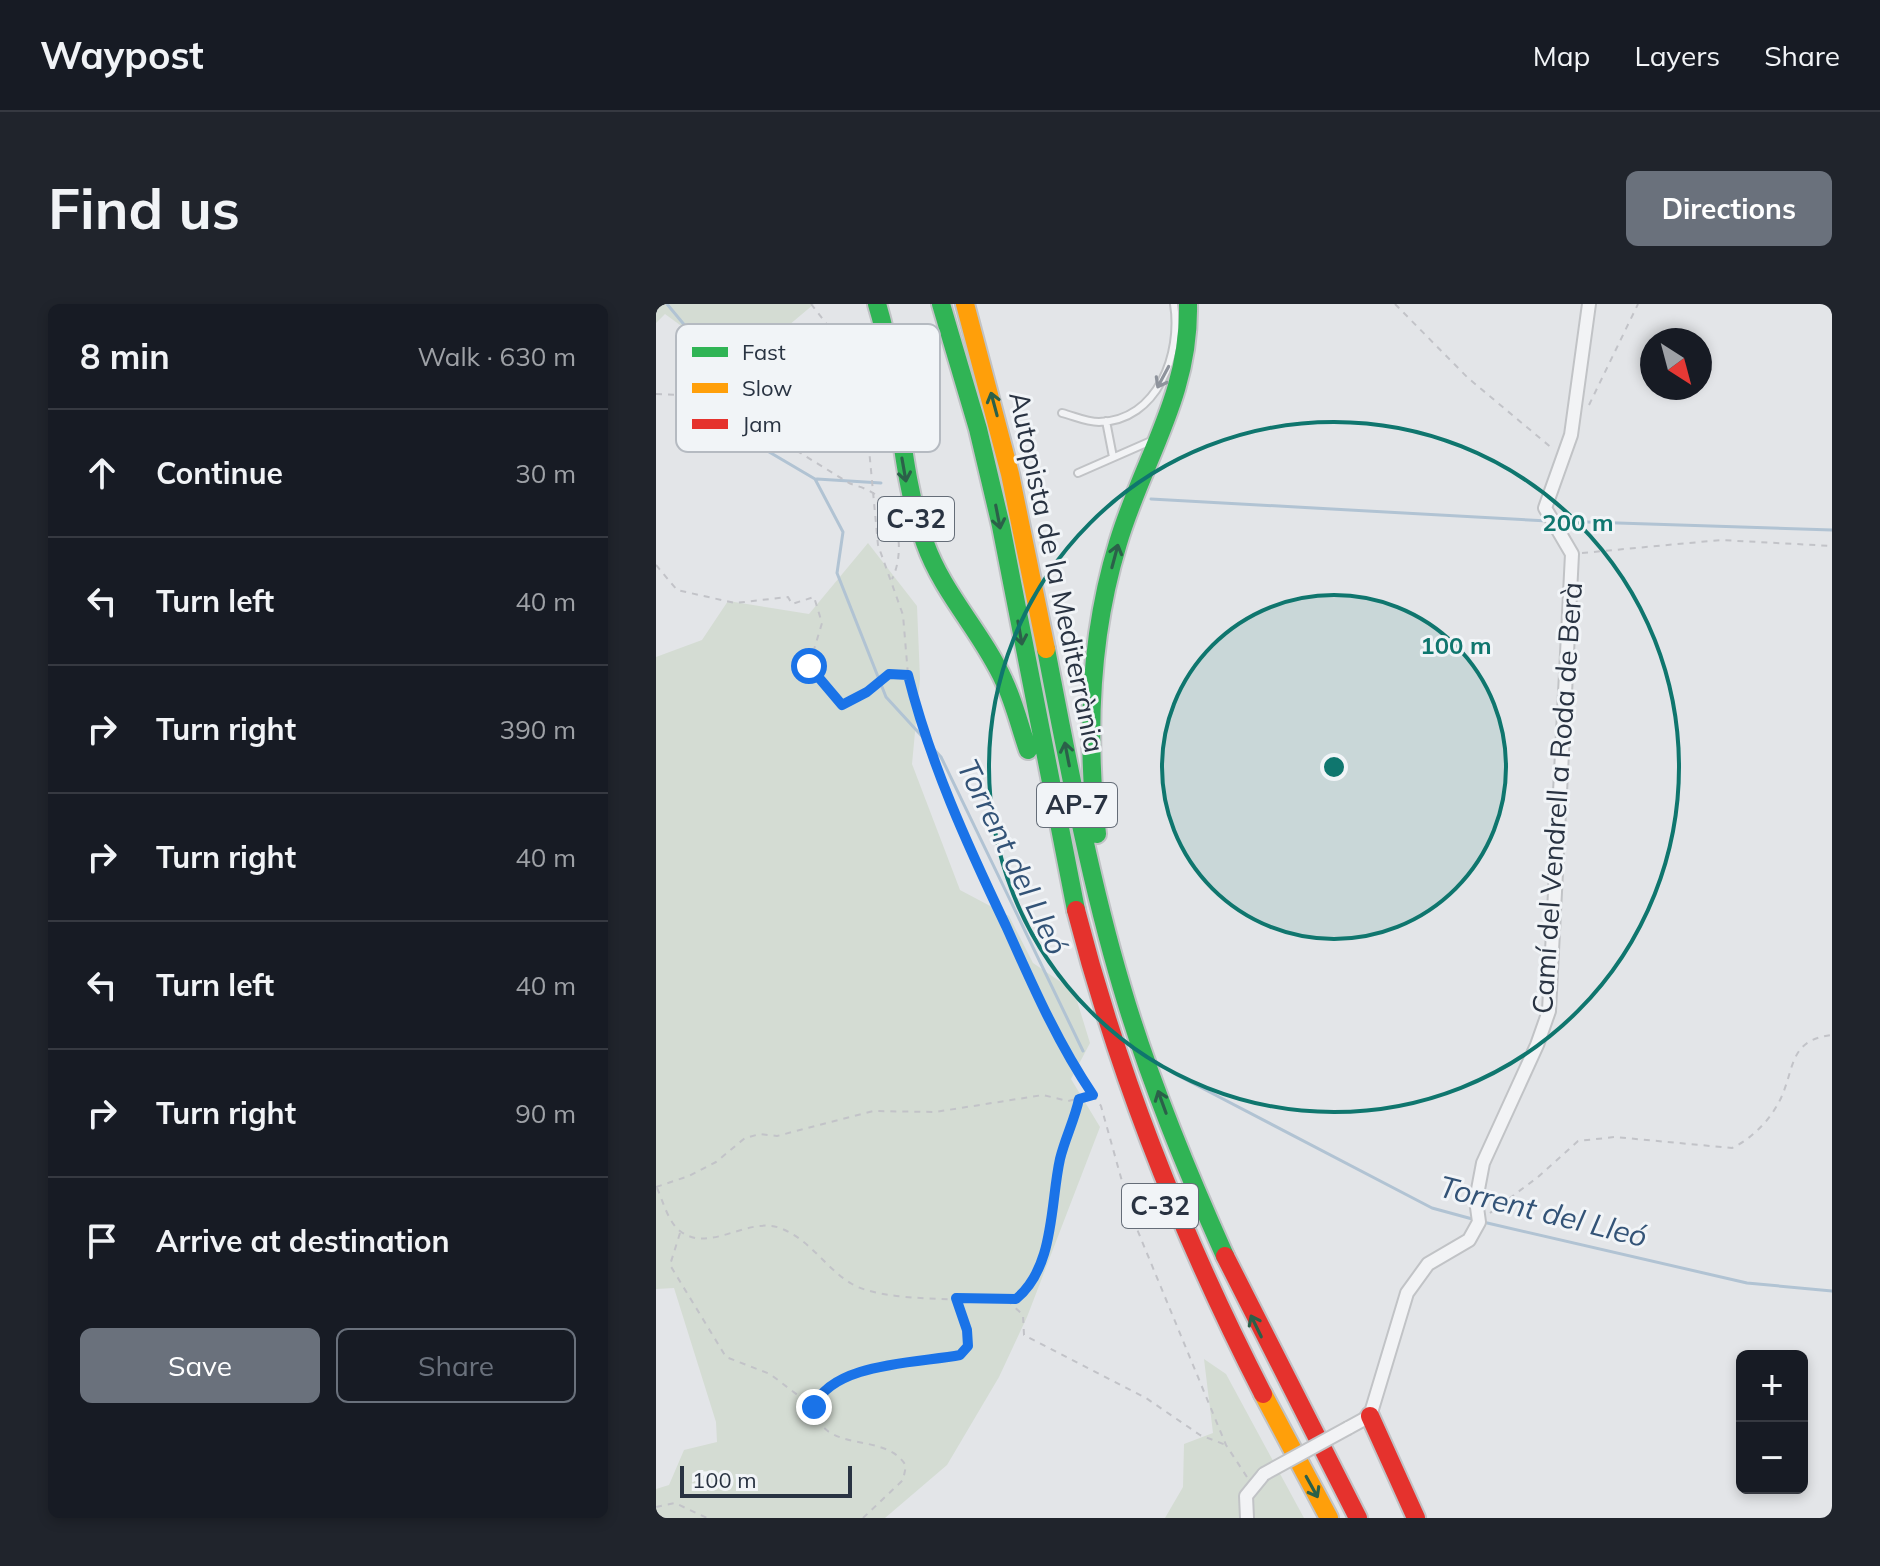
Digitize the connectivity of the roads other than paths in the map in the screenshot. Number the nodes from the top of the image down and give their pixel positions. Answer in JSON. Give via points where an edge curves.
{"nodes":[{"id":1,"x":877,"y":304,"type":"edge"},
{"id":2,"x":941,"y":304,"type":"edge"},
{"id":3,"x":965,"y":304,"type":"edge"},
{"id":4,"x":1174,"y":304,"type":"edge"},
{"id":5,"x":1188,"y":304,"type":"edge"},
{"id":6,"x":1589,"y":304,"type":"edge"},
{"id":7,"x":883,"y":324,"type":"edge"},
{"id":8,"x":1062,"y":413,"type":"dead end"},
{"id":9,"x":1106,"y":421,"type":"junction"},
{"id":10,"x":1158,"y":438,"type":"junction"},
{"id":11,"x":901,"y":452,"type":"edge"},
{"id":12,"x":1113,"y":457,"type":"junction"},
{"id":13,"x":1078,"y":473,"type":"dead end"},
{"id":14,"x":1142,"y":1046,"type":"junction"},
{"id":15,"x":1370,"y":1416,"type":"junction"},
{"id":16,"x":1283,"y":1433,"type":"junction"},
{"id":17,"x":1247,"y":1518,"type":"edge"},
{"id":18,"x":1329,"y":1518,"type":"edge"},
{"id":19,"x":1358,"y":1518,"type":"edge"},
{"id":20,"x":1416,"y":1518,"type":"edge"}],
"edges":[{"from":1,"to":7,"type":"main road","number":"C-32","one_way":true},
{"from":2,"to":16,"type":"main road","name":"Autopista de la Mediterrània","number":"AP-7","one_way":true,"via":[[990,475],[1062,846],[1110,1030],[1177,1215]]},
{"from":14,"to":3,"type":"main road","name":"Autopista de la Mediterrània","number":"AP-7","one_way":true,"via":[[1093,879],[1013,479]]},
{"from":4,"to":9,"type":"lane","one_way":true,"via":[[1176,340],[1160,385],[1142,405]]},
{"from":5,"to":10,"type":"main road","via":[[1185,368]]},
{"from":6,"to":15,"type":"street","name":"Camí del Vendrell a Roda de Berà","via":[[1571,435],[1545,508],[1572,554],[1549,1011],[1483,1163],[1476,1200],[1479,1222],[1469,1240],[1428,1264],[1407,1293]]},
{"from":8,"to":9,"type":"lane"},
{"from":9,"to":12,"type":"lane"},
{"from":10,"to":12,"type":"lane"},
{"from":14,"to":10,"type":"main road","one_way":true,"via":[[1097,834],[1090,736],[1094,659],[1107,587]]},
{"from":11,"to":16,"type":"main road","number":"C-32","one_way":true,"via":[[934,569],[1004,680],[1022,726],[1066,921],[1123,1108],[1166,1219],[1230,1358]]},
{"from":12,"to":13,"type":"lane"},
{"from":19,"to":14,"type":"main road","name":"Autopista de la Mediterrània","number":"AP-7","one_way":true,"via":[[1226,1264]]},
{"from":15,"to":17,"type":"street","bridge":true,"via":[[1264,1474],[1245,1501]]},
{"from":15,"to":20,"type":"main road"},
{"from":16,"to":18,"type":"main road","name":"Autopista de la Mediterrània","number":"AP-7","one_way":true}]}
